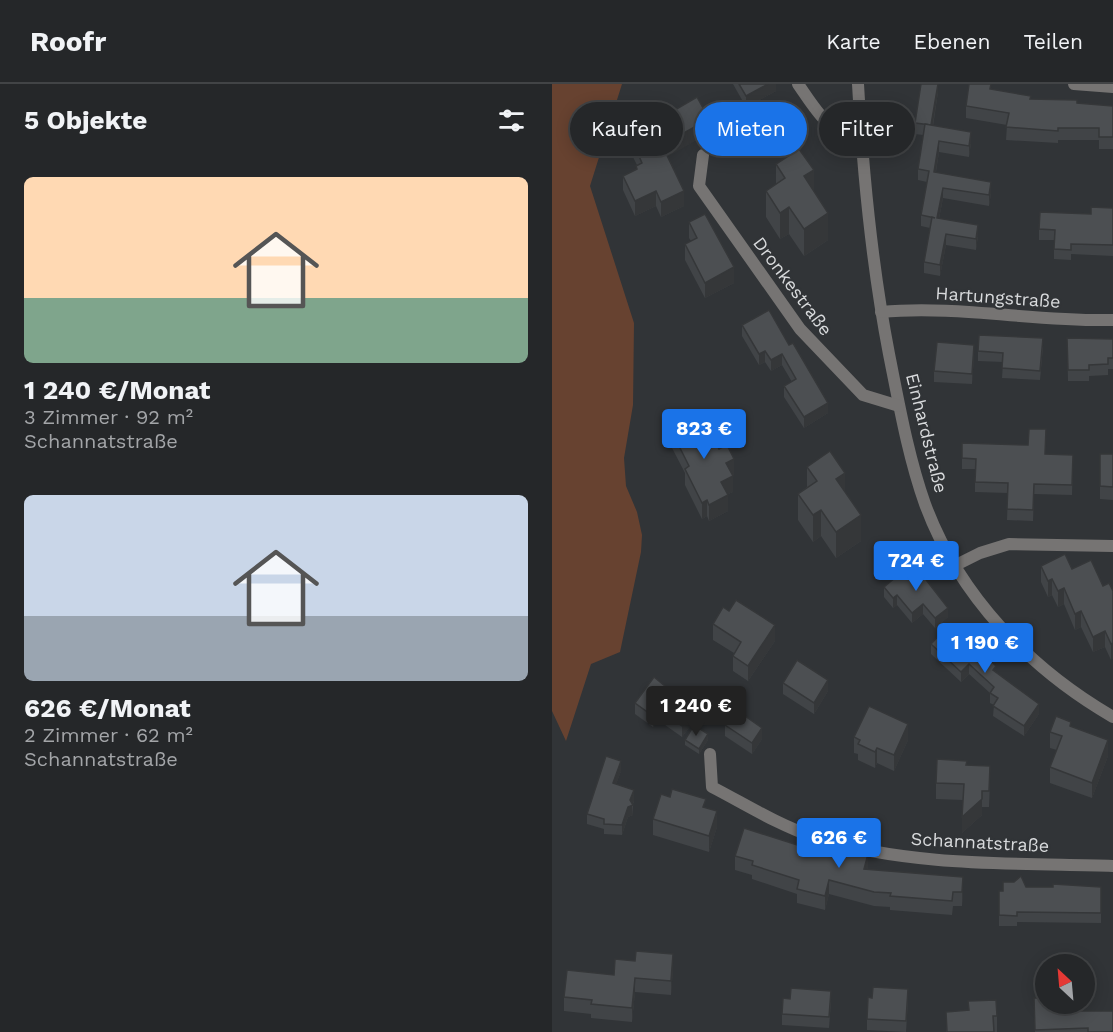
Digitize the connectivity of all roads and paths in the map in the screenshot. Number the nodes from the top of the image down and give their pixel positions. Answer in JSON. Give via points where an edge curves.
{"nodes":[{"id":1,"x":798,"y":84,"type":"edge"},
{"id":2,"x":858,"y":84,"type":"edge"},
{"id":3,"x":1074,"y":84,"type":"edge"},
{"id":4,"x":1113,"y":87,"type":"edge"},
{"id":5,"x":860,"y":102,"type":"edge"},
{"id":6,"x":819,"y":115,"type":"edge"},
{"id":7,"x":704,"y":156,"type":"edge"},
{"id":8,"x":864,"y":156,"type":"edge"},
{"id":9,"x":881,"y":312,"type":"junction"},
{"id":10,"x":1113,"y":320,"type":"edge"},
{"id":11,"x":899,"y":406,"type":"junction"},
{"id":12,"x":1113,"y":546,"type":"edge"},
{"id":13,"x":956,"y":565,"type":"junction"},
{"id":14,"x":1113,"y":717,"type":"edge"},
{"id":15,"x":710,"y":754,"type":"dead end"},
{"id":16,"x":1113,"y":866,"type":"edge"}],
"edges":[{"from":1,"to":6,"type":"street"},
{"from":2,"to":5,"type":"street","name":"Einhardstraße"},
{"from":3,"to":4,"type":"street"},
{"from":7,"to":11,"type":"street","name":"Dronkestraße","via":[[699,186],[800,329],[863,395]]},
{"from":8,"to":9,"type":"street","name":"Einhardstraße"},
{"from":9,"to":10,"type":"street","name":"Hartungstraße","via":[[923,310]]},
{"from":9,"to":11,"type":"street","name":"Einhardstraße"},
{"from":11,"to":13,"type":"street","name":"Einhardstraße","via":[[925,503]]},
{"from":12,"to":13,"type":"street","via":[[1009,544]]},
{"from":13,"to":14,"type":"street","name":"Einhardstraße","via":[[976,597],[1024,652],[1068,688]]},
{"from":15,"to":16,"type":"street","name":"Schannatstraße","via":[[712,787],[815,837],[908,856]]}]}
